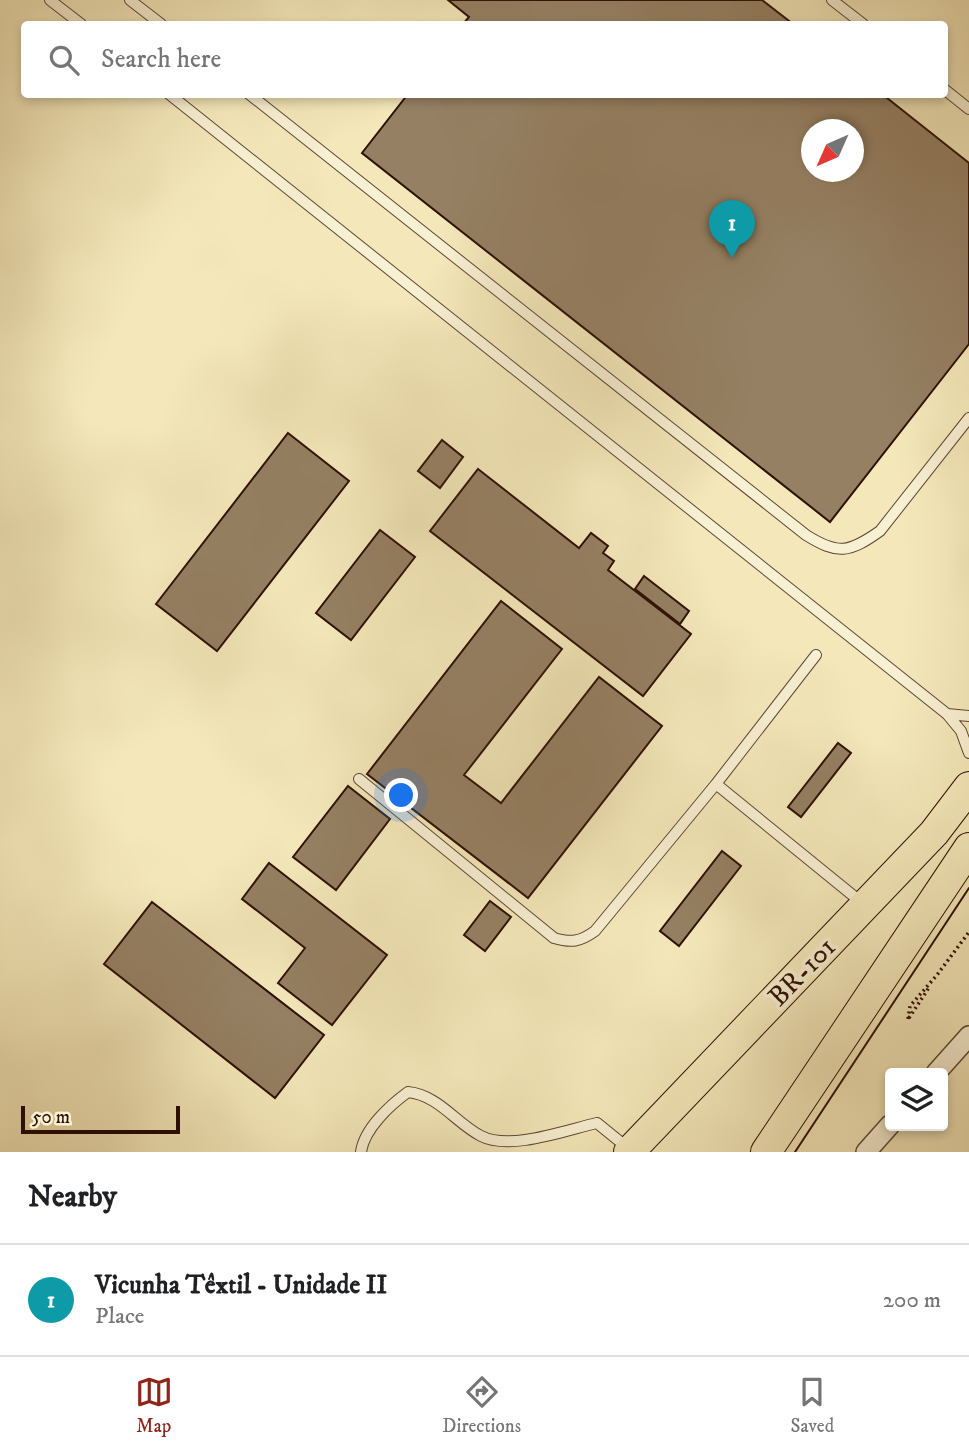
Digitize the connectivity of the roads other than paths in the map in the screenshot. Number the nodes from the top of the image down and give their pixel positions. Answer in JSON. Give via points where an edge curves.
{"nodes":[{"id":1,"x":50,"y":0,"type":"edge"},
{"id":2,"x":130,"y":0,"type":"edge"},
{"id":3,"x":832,"y":0,"type":"edge"},
{"id":4,"x":77,"y":21,"type":"edge"},
{"id":5,"x":157,"y":21,"type":"edge"},
{"id":6,"x":859,"y":21,"type":"edge"},
{"id":7,"x":948,"y":92,"type":"edge"},
{"id":8,"x":174,"y":98,"type":"edge"},
{"id":9,"x":254,"y":98,"type":"edge"},
{"id":10,"x":969,"y":109,"type":"edge"},
{"id":11,"x":969,"y":418,"type":"edge"},
{"id":12,"x":816,"y":655,"type":"dead end"},
{"id":13,"x":947,"y":714,"type":"junction"},
{"id":14,"x":969,"y":716,"type":"edge"},
{"id":15,"x":969,"y":753,"type":"edge"},
{"id":16,"x":359,"y":779,"type":"dead end"},
{"id":17,"x":716,"y":783,"type":"junction"},
{"id":18,"x":969,"y":788,"type":"edge"},
{"id":19,"x":967,"y":853,"type":"edge"},
{"id":20,"x":864,"y":905,"type":"junction"},
{"id":21,"x":969,"y":1036,"type":"edge"},
{"id":22,"x":940,"y":1068,"type":"edge"},
{"id":23,"x":885,"y":1131,"type":"edge"},
{"id":24,"x":630,"y":1151,"type":"edge"},
{"id":25,"x":361,"y":1152,"type":"edge"},
{"id":26,"x":766,"y":1152,"type":"edge"},
{"id":27,"x":866,"y":1152,"type":"edge"}],
"edges":[{"from":1,"to":4,"type":"lane"},
{"from":2,"to":5,"type":"lane"},
{"from":3,"to":6,"type":"lane"},
{"from":7,"to":10,"type":"lane"},
{"from":8,"to":13,"type":"lane"},
{"from":9,"to":11,"type":"lane","via":[[825,547],[845,549],[880,531]]},
{"from":12,"to":17,"type":"lane"},
{"from":13,"to":14,"type":"lane"},
{"from":13,"to":15,"type":"lane","via":[[961,731]]},
{"from":16,"to":17,"type":"lane","via":[[554,938],[570,943],[595,931]]},
{"from":17,"to":20,"type":"lane"},
{"from":18,"to":20,"type":"main road","name":"BR-101","number":"BR-101","via":[[934,833]]},
{"from":19,"to":26,"type":"main road"},
{"from":20,"to":24,"type":"main road","name":"BR-101","number":"BR-101"},
{"from":21,"to":22,"type":"street"},
{"from":23,"to":27,"type":"street"},
{"from":24,"to":25,"type":"lane","via":[[597,1122],[523,1140],[493,1140],[432,1099],[408,1092],[372,1128]]}]}
